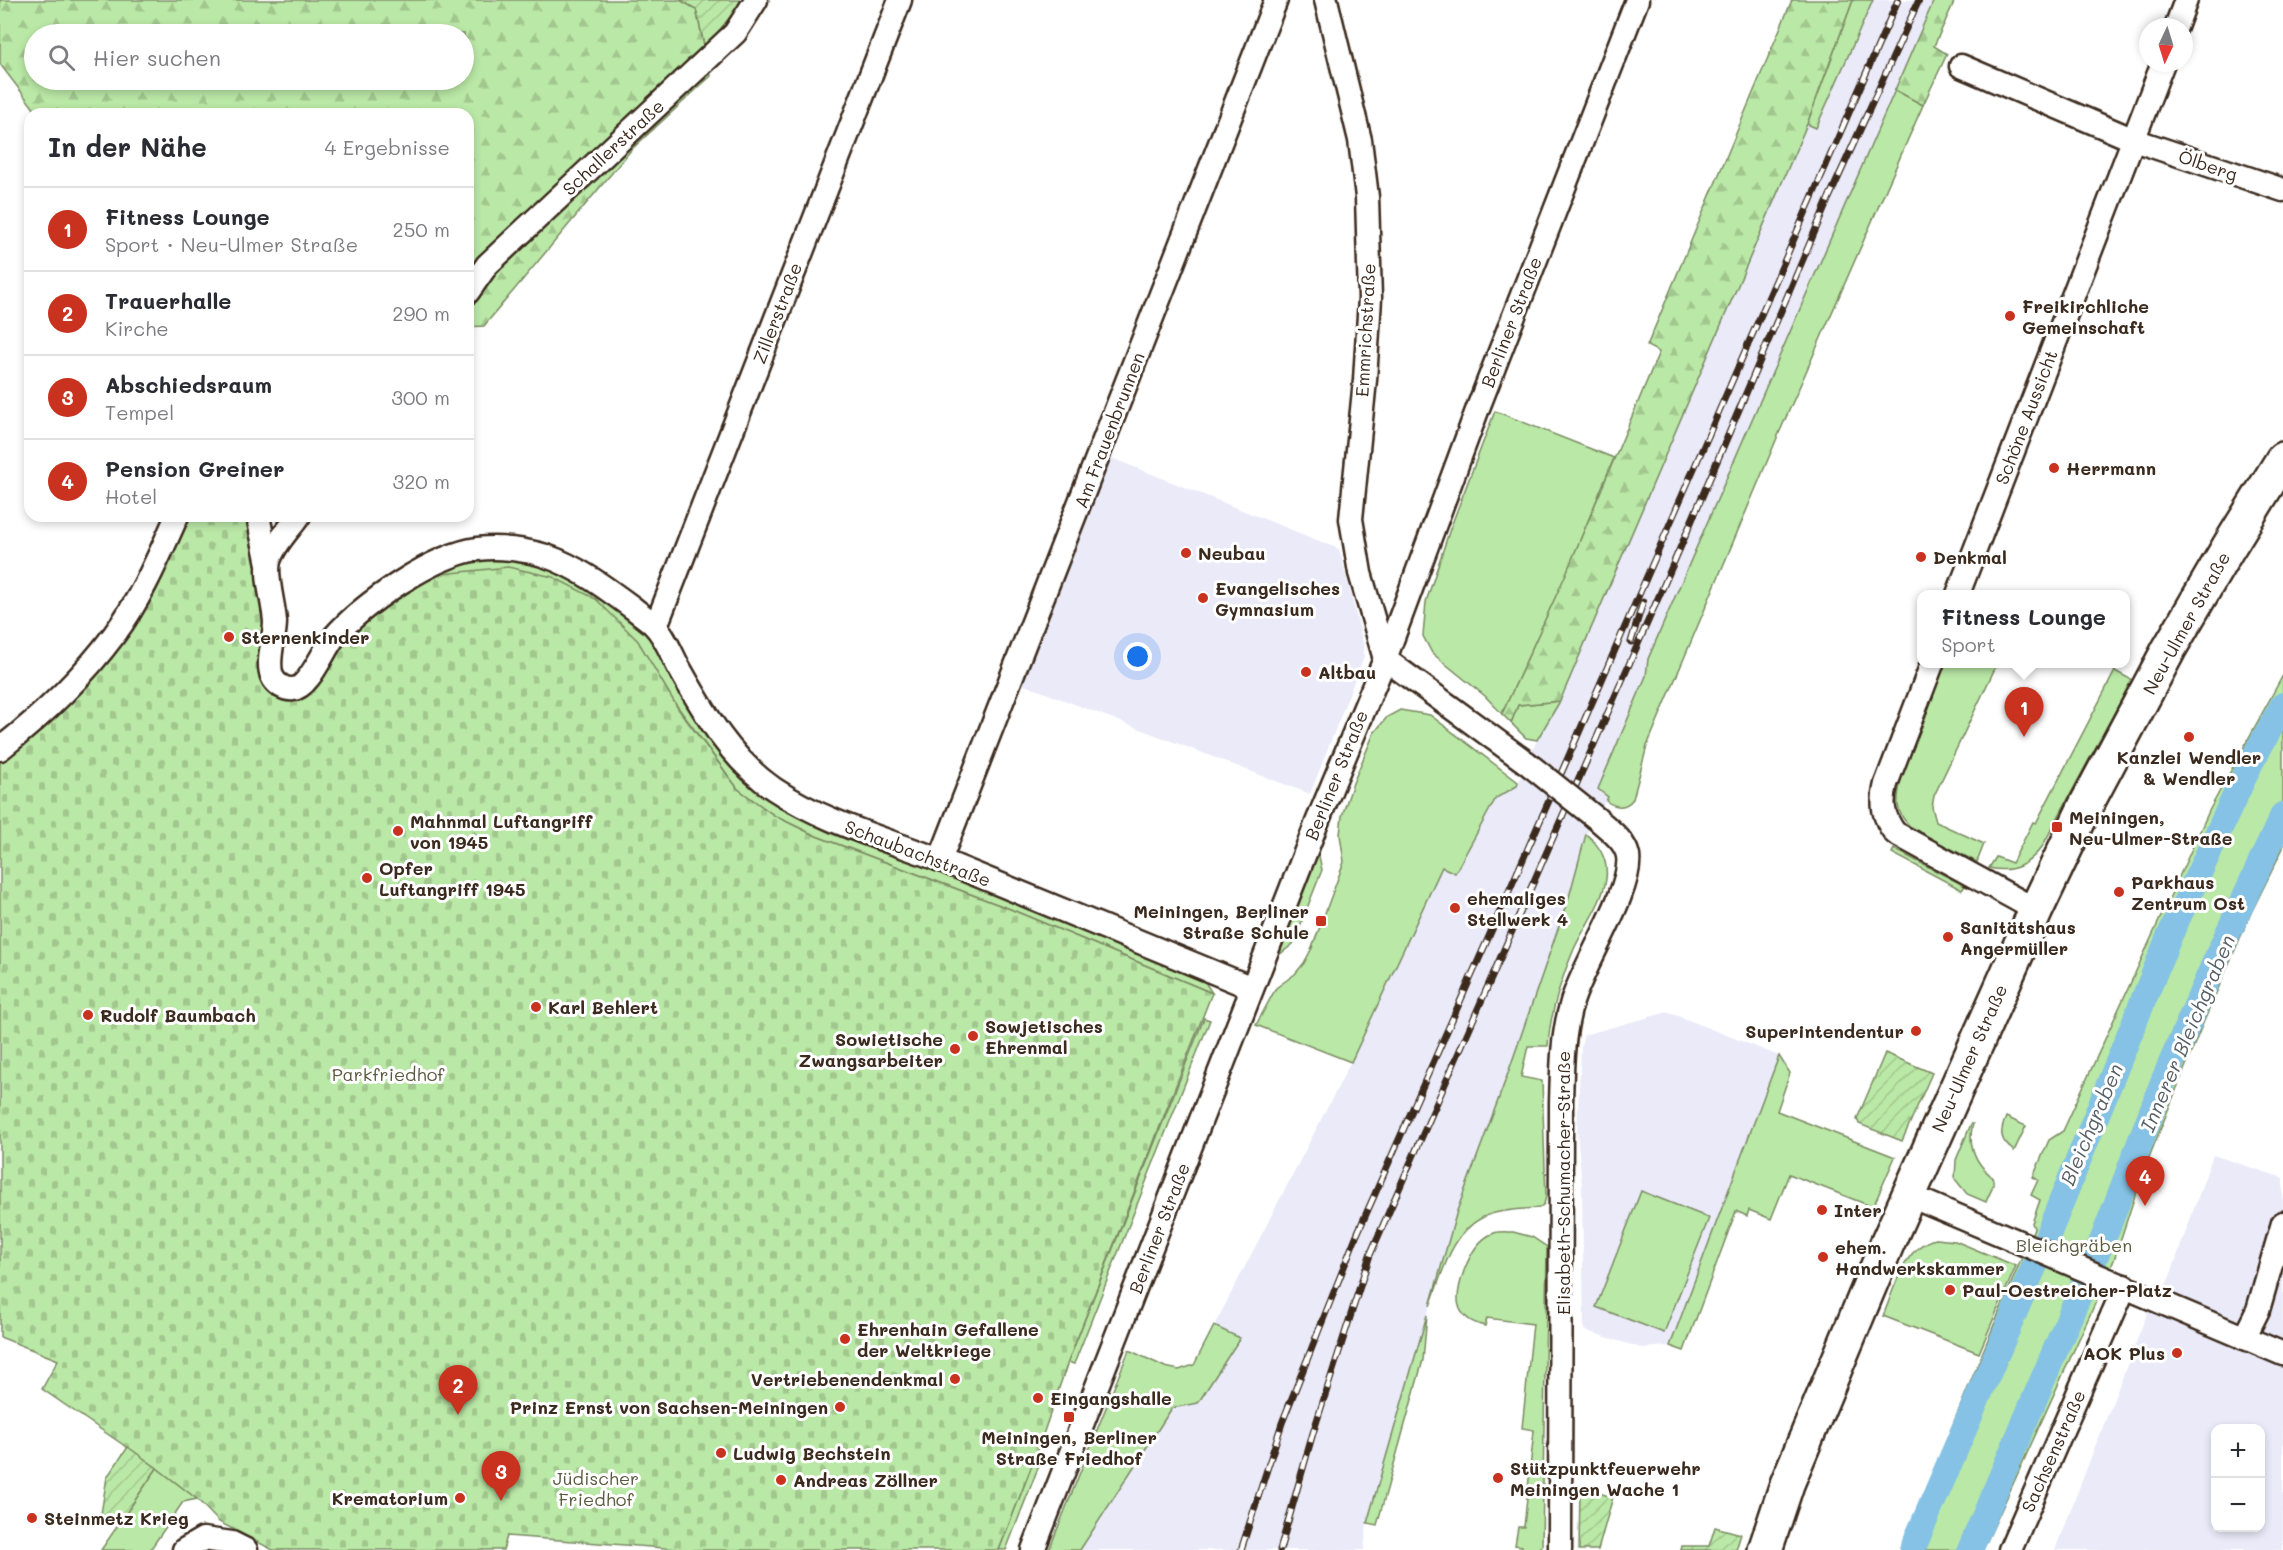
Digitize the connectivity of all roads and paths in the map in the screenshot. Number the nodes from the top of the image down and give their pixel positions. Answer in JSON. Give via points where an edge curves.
{"nodes":[{"id":1,"x":756,"y":0,"type":"edge"},
{"id":2,"x":900,"y":0,"type":"edge"},
{"id":3,"x":1276,"y":0,"type":"edge"},
{"id":4,"x":1326,"y":0,"type":"edge"},
{"id":5,"x":1637,"y":0,"type":"edge"},
{"id":6,"x":2186,"y":0,"type":"edge"},
{"id":7,"x":2179,"y":18,"type":"edge"},
{"id":8,"x":1961,"y":66,"type":"dead end"},
{"id":9,"x":2160,"y":72,"type":"edge"},
{"id":10,"x":2134,"y":140,"type":"junction"},
{"id":11,"x":2283,"y":190,"type":"edge"},
{"id":12,"x":474,"y":283,"type":"edge"},
{"id":13,"x":2283,"y":459,"type":"edge"},
{"id":14,"x":174,"y":522,"type":"edge"},
{"id":15,"x":259,"y":522,"type":"edge"},
{"id":16,"x":295,"y":522,"type":"edge"},
{"id":17,"x":268,"y":564,"type":"junction"},
{"id":18,"x":1960,"y":590,"type":"edge"},
{"id":19,"x":656,"y":626,"type":"junction"},
{"id":20,"x":1385,"y":659,"type":"junction"},
{"id":21,"x":1930,"y":668,"type":"edge"},
{"id":22,"x":0,"y":749,"type":"edge"},
{"id":23,"x":939,"y":860,"type":"junction"},
{"id":24,"x":2036,"y":910,"type":"junction"},
{"id":25,"x":1252,"y":988,"type":"junction"},
{"id":26,"x":1908,"y":1196,"type":"junction"},
{"id":27,"x":2283,"y":1223,"type":"edge"},
{"id":28,"x":2117,"y":1283,"type":"junction"},
{"id":29,"x":2244,"y":1338,"type":"junction"},
{"id":30,"x":2283,"y":1354,"type":"edge"},
{"id":31,"x":194,"y":1545,"type":"edge"},
{"id":32,"x":246,"y":1550,"type":"edge"},
{"id":33,"x":1033,"y":1550,"type":"edge"},
{"id":34,"x":1560,"y":1550,"type":"edge"},
{"id":35,"x":1765,"y":1550,"type":"edge"},
{"id":36,"x":2010,"y":1550,"type":"edge"}],
"edges":[{"from":1,"to":12,"type":"street","name":"Schallerstraße","via":[[735,33],[487,265]]},
{"from":2,"to":19,"type":"street","name":"Zillerstraße"},
{"from":3,"to":23,"type":"street","name":"Am Frauenbrunnen"},
{"from":4,"to":20,"type":"street","name":"Emmrichstraße","via":[[1360,140],[1367,197],[1370,298],[1351,519],[1360,573]]},
{"from":5,"to":20,"type":"street","name":"Berliner Straße"},
{"from":6,"to":7,"type":"street"},
{"from":8,"to":10,"type":"street"},
{"from":9,"to":10,"type":"street","name":"Schöne Aussicht"},
{"from":10,"to":11,"type":"street","name":"Ölberg"},
{"from":10,"to":18,"type":"street","name":"Schöne Aussicht"},
{"from":13,"to":24,"type":"main road","name":"Neu-Ulmer Straße","via":[[2169,650],[2085,807]]},
{"from":14,"to":22,"type":"street","via":[[115,634],[81,675]]},
{"from":15,"to":17,"type":"street"},
{"from":16,"to":17,"type":"street"},
{"from":17,"to":19,"type":"street","via":[[275,624],[272,677],[279,686],[291,690],[308,679],[331,640],[378,597],[428,568],[478,549],[544,555],[601,584]]},
{"from":19,"to":23,"type":"street","name":"Schaubachstraße","via":[[703,712],[750,769],[808,809]]},
{"from":20,"to":25,"type":"street","name":"Berliner Straße"},
{"from":20,"to":34,"type":"street","name":"Elisabeth-Schumacher-Straße","bridge":true,"via":[[1596,818],[1618,838],[1628,854],[1624,887],[1582,973],[1565,1035],[1561,1103]]},
{"from":21,"to":24,"type":"street","via":[[1891,766],[1882,800],[1888,823],[1895,833]]},
{"from":23,"to":25,"type":"street","name":"Schaubachstraße"},
{"from":24,"to":26,"type":"main road","name":"Neu-Ulmer Straße"},
{"from":25,"to":33,"type":"street","name":"Berliner Straße"},
{"from":26,"to":28,"type":"street"},
{"from":26,"to":35,"type":"main road","name":"Neu-Ulmer Straße","via":[[1792,1474]]},
{"from":27,"to":29,"type":"street","via":[[2258,1310]]},
{"from":28,"to":29,"type":"street"},
{"from":28,"to":36,"type":"street","name":"Sachsenstraße"},
{"from":29,"to":30,"type":"street"},
{"from":31,"to":32,"type":"street","via":[[232,1543]]}]}
